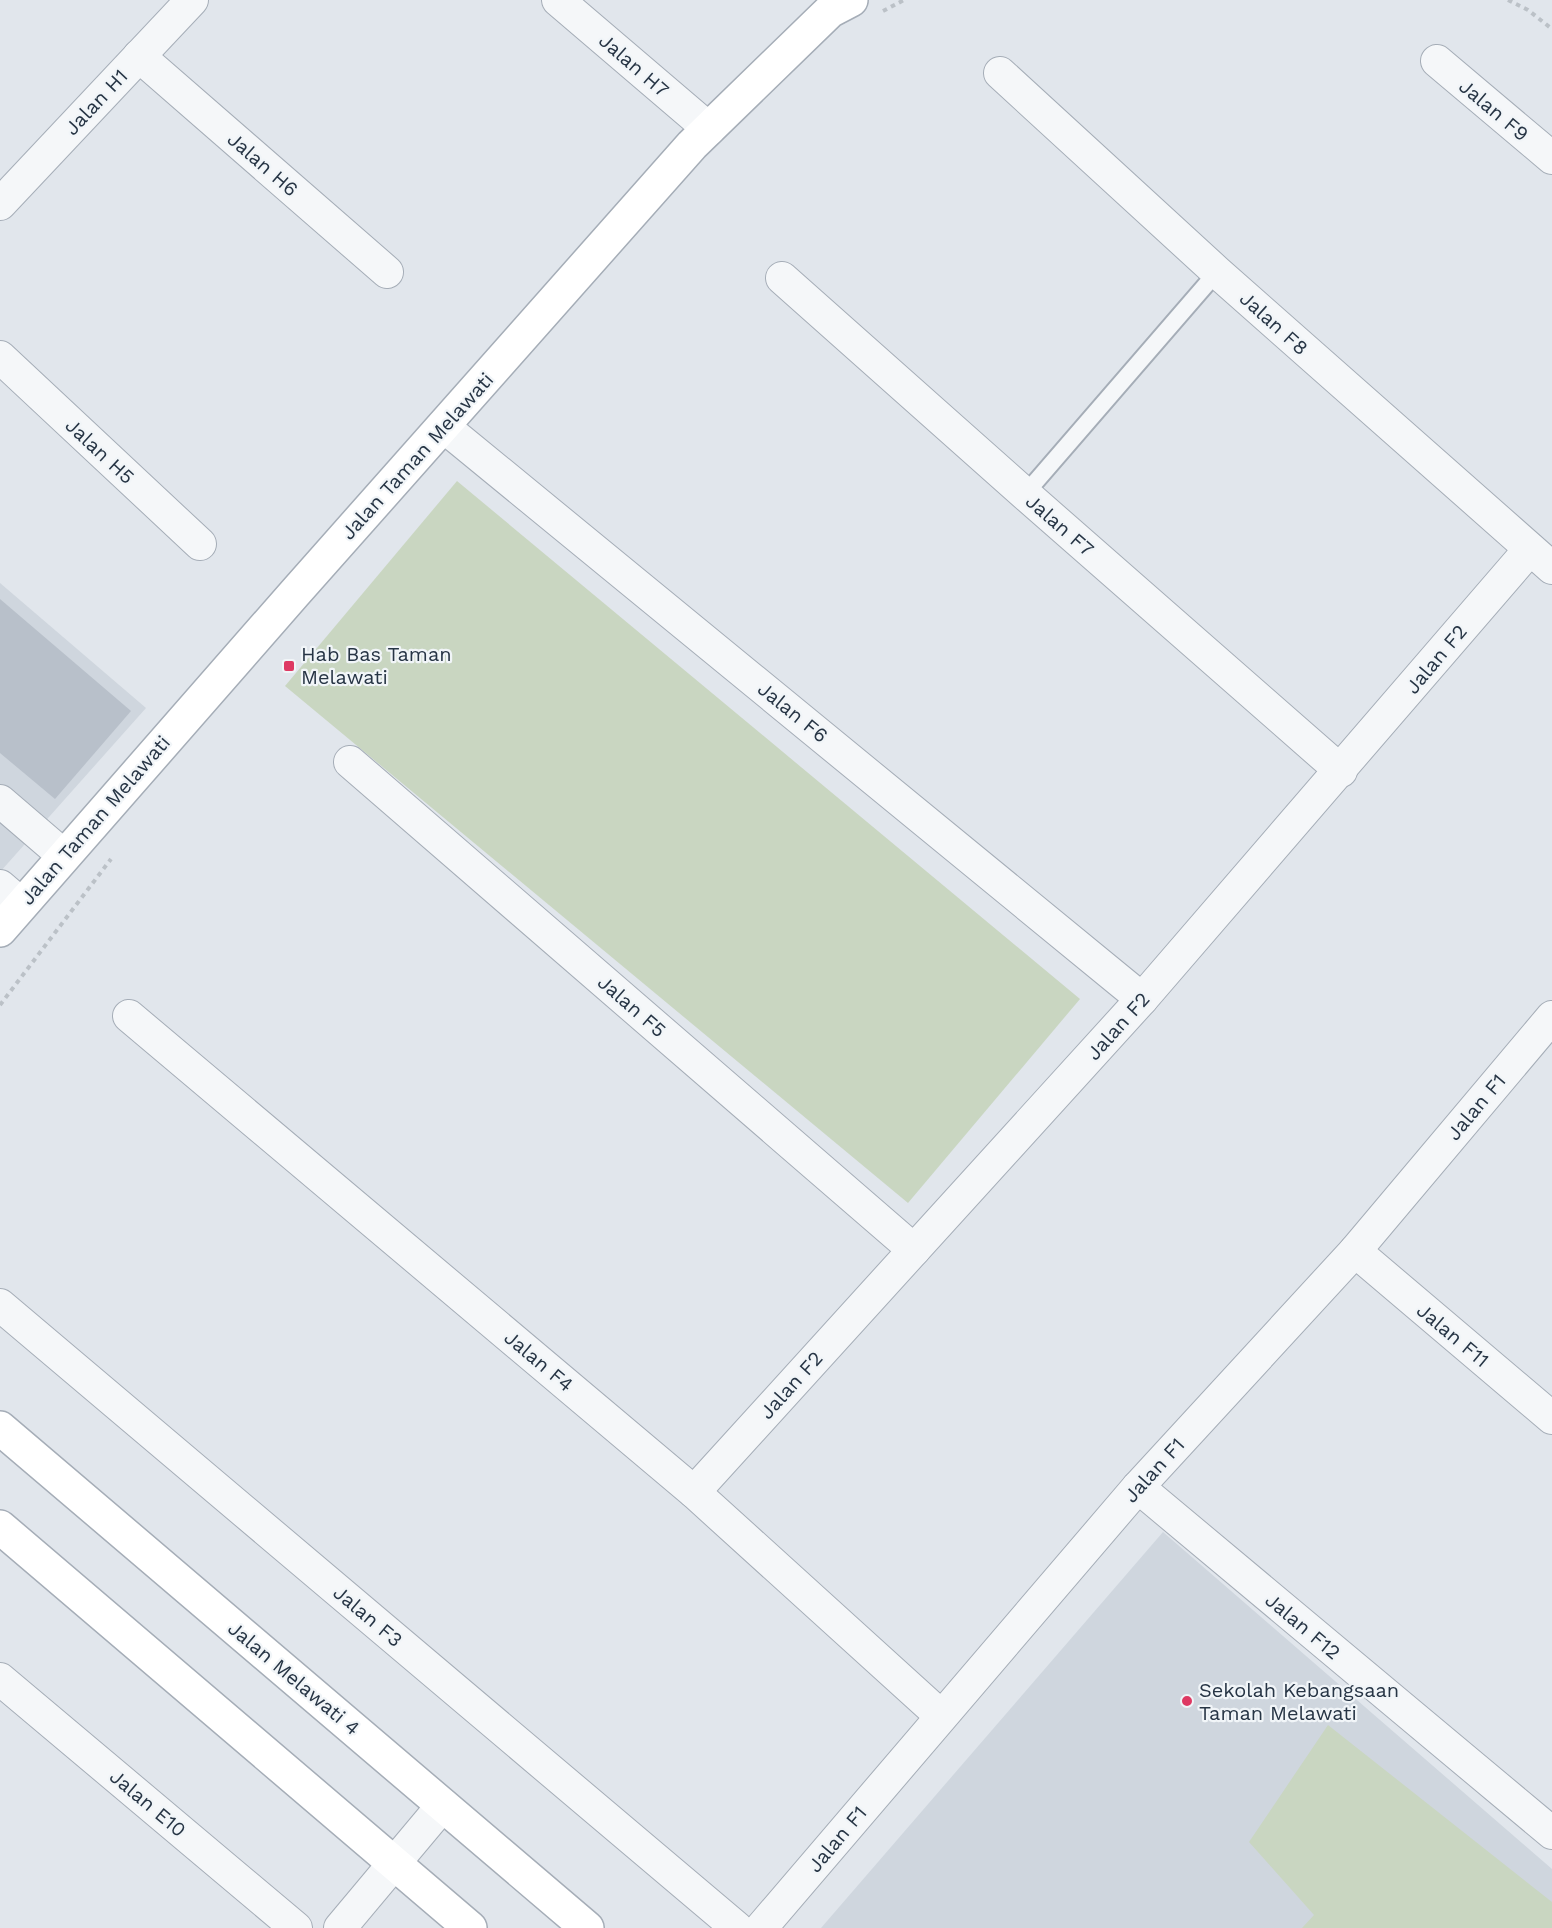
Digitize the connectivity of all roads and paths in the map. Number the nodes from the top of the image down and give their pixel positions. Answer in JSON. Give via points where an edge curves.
{"nodes":[{"id":1,"x":192,"y":0,"type":"edge"},
{"id":2,"x":558,"y":0,"type":"edge"},
{"id":3,"x":851,"y":0,"type":"edge"},
{"id":4,"x":1508,"y":0,"type":"edge"},
{"id":5,"x":1552,"y":29,"type":"edge"},
{"id":6,"x":139,"y":56,"type":"junction"},
{"id":7,"x":1437,"y":61,"type":"dead end"},
{"id":8,"x":1000,"y":73,"type":"dead end"},
{"id":9,"x":709,"y":129,"type":"junction"},
{"id":10,"x":1552,"y":158,"type":"edge"},
{"id":11,"x":0,"y":204,"type":"edge"},
{"id":12,"x":387,"y":272,"type":"dead end"},
{"id":13,"x":1217,"y":272,"type":"junction"},
{"id":14,"x":782,"y":278,"type":"dead end"},
{"id":15,"x":0,"y":357,"type":"edge"},
{"id":16,"x":443,"y":426,"type":"junction"},
{"id":17,"x":1025,"y":494,"type":"junction"},
{"id":18,"x":200,"y":544,"type":"dead end"},
{"id":19,"x":1541,"y":559,"type":"edge"},
{"id":20,"x":350,"y":762,"type":"dead end"},
{"id":21,"x":1341,"y":771,"type":"junction"},
{"id":22,"x":0,"y":801,"type":"edge"},
{"id":23,"x":63,"y":855,"type":"junction"},
{"id":24,"x":11,"y":895,"type":"edge"},
{"id":25,"x":0,"y":930,"type":"edge"},
{"id":26,"x":1142,"y":999,"type":"junction"},
{"id":27,"x":129,"y":1016,"type":"dead end"},
{"id":28,"x":1552,"y":1017,"type":"edge"},
{"id":29,"x":914,"y":1250,"type":"junction"},
{"id":30,"x":1355,"y":1251,"type":"junction"},
{"id":31,"x":0,"y":1305,"type":"edge"},
{"id":32,"x":1552,"y":1418,"type":"edge"},
{"id":33,"x":0,"y":1428,"type":"edge"},
{"id":34,"x":1138,"y":1487,"type":"junction"},
{"id":35,"x":694,"y":1492,"type":"junction"},
{"id":36,"x":0,"y":1527,"type":"edge"},
{"id":37,"x":0,"y":1679,"type":"edge"},
{"id":38,"x":941,"y":1716,"type":"junction"},
{"id":39,"x":443,"y":1805,"type":"junction"},
{"id":40,"x":1552,"y":1833,"type":"edge"},
{"id":41,"x":395,"y":1864,"type":"junction"},
{"id":42,"x":296,"y":1928,"type":"edge"},
{"id":43,"x":340,"y":1928,"type":"edge"},
{"id":44,"x":470,"y":1928,"type":"edge"},
{"id":45,"x":587,"y":1928,"type":"edge"},
{"id":46,"x":737,"y":1928,"type":"edge"},
{"id":47,"x":761,"y":1928,"type":"edge"}],
"edges":[{"from":1,"to":6,"type":"street","name":"Jalan H1"},
{"from":2,"to":9,"type":"street","name":"Jalan H7"},
{"from":3,"to":9,"type":"street","name":"Jalan Taman Melawati","via":[[830,11]]},
{"from":4,"to":5,"type":"path"},
{"from":6,"to":11,"type":"street","name":"Jalan H1"},
{"from":6,"to":12,"type":"street","name":"Jalan H6"},
{"from":7,"to":10,"type":"street","name":"Jalan F9"},
{"from":8,"to":13,"type":"street","name":"Jalan F8"},
{"from":9,"to":16,"type":"street","name":"Jalan Taman Melawati"},
{"from":13,"to":17,"type":"lane"},
{"from":13,"to":19,"type":"street","name":"Jalan F8"},
{"from":14,"to":17,"type":"street","name":"Jalan F7"},
{"from":15,"to":18,"type":"street","name":"Jalan H5"},
{"from":16,"to":23,"type":"street","name":"Jalan Taman Melawati"},
{"from":16,"to":26,"type":"street","name":"Jalan F6"},
{"from":17,"to":21,"type":"street","name":"Jalan F7"},
{"from":19,"to":21,"type":"street","name":"Jalan F2"},
{"from":20,"to":29,"type":"street","name":"Jalan F5"},
{"from":21,"to":26,"type":"street","name":"Jalan F2"},
{"from":22,"to":23,"type":"street"},
{"from":23,"to":24,"type":"street","name":"Jalan Taman Melawati"},
{"from":24,"to":25,"type":"street","name":"Jalan Taman Melawati"},
{"from":26,"to":29,"type":"street","name":"Jalan F2"},
{"from":27,"to":35,"type":"street","name":"Jalan F4"},
{"from":28,"to":30,"type":"street","name":"Jalan F1"},
{"from":29,"to":35,"type":"street","name":"Jalan F2"},
{"from":30,"to":32,"type":"street","name":"Jalan F11"},
{"from":30,"to":34,"type":"street","name":"Jalan F1"},
{"from":31,"to":46,"type":"street","name":"Jalan F3"},
{"from":33,"to":39,"type":"street","name":"Jalan Melawati 4"},
{"from":34,"to":38,"type":"street","name":"Jalan F1"},
{"from":34,"to":40,"type":"street","name":"Jalan F12"},
{"from":35,"to":38,"type":"street","name":"Jalan F4"},
{"from":36,"to":41,"type":"street"},
{"from":37,"to":42,"type":"street","name":"Jalan E10"},
{"from":38,"to":47,"type":"street","name":"Jalan F1"},
{"from":39,"to":41,"type":"street"},
{"from":39,"to":45,"type":"street","name":"Jalan Melawati 4"},
{"from":41,"to":43,"type":"street"},
{"from":41,"to":44,"type":"street"}]}
